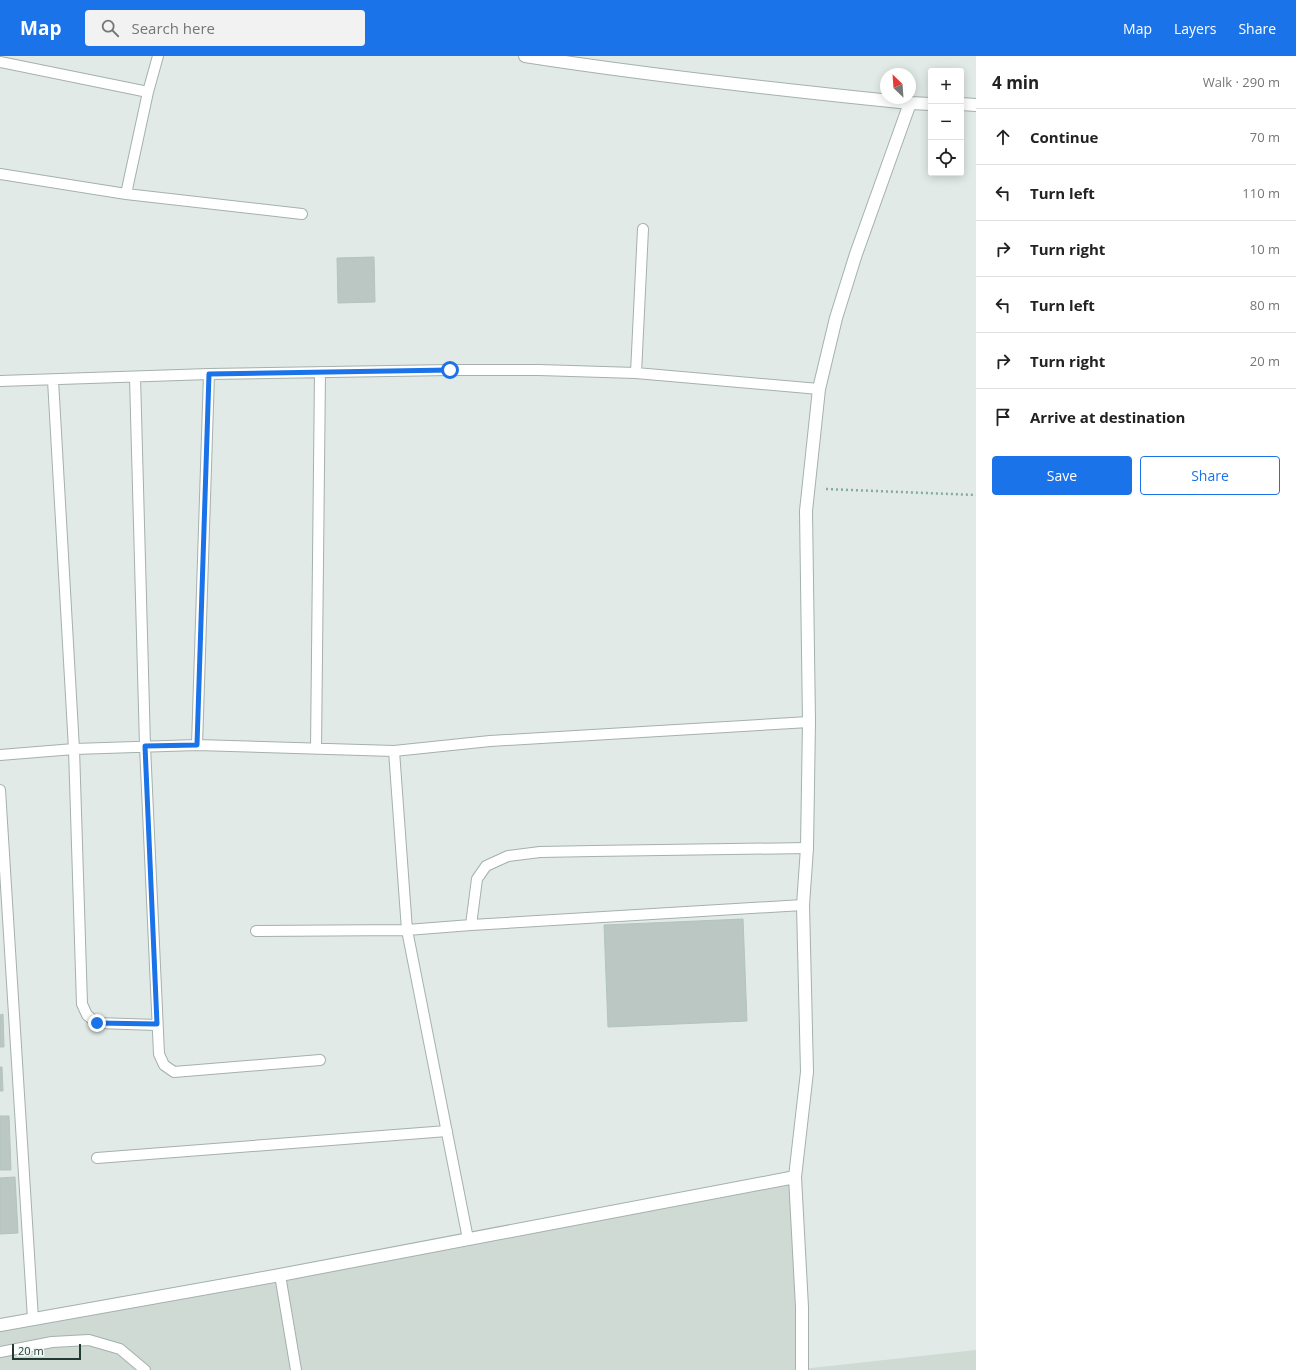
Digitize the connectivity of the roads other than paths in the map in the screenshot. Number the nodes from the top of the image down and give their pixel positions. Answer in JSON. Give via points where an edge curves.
{"nodes":[{"id":1,"x":158,"y":56,"type":"edge"},
{"id":2,"x":525,"y":56,"type":"edge"},
{"id":3,"x":0,"y":62,"type":"edge"},
{"id":4,"x":148,"y":92,"type":"junction"},
{"id":5,"x":880,"y":100,"type":"edge"},
{"id":6,"x":916,"y":103,"type":"edge"},
{"id":7,"x":910,"y":104,"type":"edge"},
{"id":8,"x":928,"y":104,"type":"edge"},
{"id":9,"x":964,"y":104,"type":"edge"},
{"id":10,"x":976,"y":105,"type":"edge"},
{"id":11,"x":0,"y":174,"type":"edge"},
{"id":12,"x":126,"y":194,"type":"junction"},
{"id":13,"x":302,"y":214,"type":"dead end"},
{"id":14,"x":643,"y":229,"type":"dead end"},
{"id":15,"x":320,"y":372,"type":"junction"},
{"id":16,"x":636,"y":373,"type":"junction"},
{"id":17,"x":209,"y":374,"type":"junction"},
{"id":18,"x":135,"y":377,"type":"junction"},
{"id":19,"x":53,"y":380,"type":"junction"},
{"id":20,"x":0,"y":381,"type":"edge"},
{"id":21,"x":819,"y":389,"type":"junction"},
{"id":22,"x":809,"y":722,"type":"junction"},
{"id":23,"x":197,"y":745,"type":"junction"},
{"id":24,"x":145,"y":746,"type":"junction"},
{"id":25,"x":74,"y":749,"type":"junction"},
{"id":26,"x":316,"y":749,"type":"junction"},
{"id":27,"x":394,"y":751,"type":"junction"},
{"id":28,"x":0,"y":755,"type":"edge"},
{"id":29,"x":0,"y":790,"type":"edge"},
{"id":30,"x":807,"y":848,"type":"junction"},
{"id":31,"x":803,"y":905,"type":"junction"},
{"id":32,"x":471,"y":925,"type":"junction"},
{"id":33,"x":408,"y":930,"type":"junction"},
{"id":34,"x":256,"y":931,"type":"dead end"},
{"id":35,"x":157,"y":1024,"type":"junction"},
{"id":36,"x":320,"y":1060,"type":"dead end"},
{"id":37,"x":447,"y":1131,"type":"junction"},
{"id":38,"x":97,"y":1158,"type":"dead end"},
{"id":39,"x":795,"y":1177,"type":"junction"},
{"id":40,"x":468,"y":1239,"type":"junction"},
{"id":41,"x":280,"y":1275,"type":"junction"},
{"id":42,"x":33,"y":1319,"type":"junction"},
{"id":43,"x":0,"y":1325,"type":"edge"},
{"id":44,"x":0,"y":1352,"type":"edge"},
{"id":45,"x":145,"y":1370,"type":"edge"},
{"id":46,"x":296,"y":1370,"type":"edge"},
{"id":47,"x":802,"y":1370,"type":"edge"}],
"edges":[{"from":1,"to":4,"type":"lane"},
{"from":2,"to":5,"type":"street","via":[[680,78]]},
{"from":3,"to":4,"type":"lane"},
{"from":4,"to":12,"type":"lane"},
{"from":6,"to":8,"type":"street"},
{"from":7,"to":21,"type":"street","via":[[854,261],[836,318]]},
{"from":9,"to":10,"type":"street"},
{"from":11,"to":12,"type":"lane"},
{"from":12,"to":13,"type":"lane"},
{"from":14,"to":16,"type":"lane"},
{"from":15,"to":16,"type":"lane","via":[[539,370]]},
{"from":15,"to":17,"type":"lane"},
{"from":15,"to":26,"type":"lane"},
{"from":16,"to":21,"type":"lane"},
{"from":17,"to":18,"type":"lane"},
{"from":17,"to":23,"type":"lane"},
{"from":18,"to":19,"type":"lane"},
{"from":18,"to":24,"type":"lane"},
{"from":19,"to":20,"type":"lane"},
{"from":19,"to":25,"type":"lane"},
{"from":21,"to":22,"type":"street","via":[[806,511]]},
{"from":22,"to":27,"type":"lane","via":[[490,741]]},
{"from":22,"to":30,"type":"street"},
{"from":23,"to":24,"type":"lane"},
{"from":23,"to":26,"type":"lane"},
{"from":24,"to":25,"type":"lane"},
{"from":24,"to":35,"type":"lane"},
{"from":25,"to":28,"type":"lane"},
{"from":25,"to":35,"type":"lane","via":[[82,1004],[87,1015],[97,1023]]},
{"from":26,"to":27,"type":"lane"},
{"from":27,"to":33,"type":"lane"},
{"from":29,"to":42,"type":"lane"},
{"from":30,"to":31,"type":"street"},
{"from":30,"to":32,"type":"lane","via":[[540,852],[508,856],[486,866],[477,879]]},
{"from":31,"to":32,"type":"lane"},
{"from":31,"to":39,"type":"street","via":[[807,1072]]},
{"from":32,"to":33,"type":"lane"},
{"from":33,"to":34,"type":"lane"},
{"from":33,"to":37,"type":"lane"},
{"from":35,"to":36,"type":"lane","via":[[159,1054],[164,1065],[174,1072]]},
{"from":37,"to":38,"type":"lane"},
{"from":37,"to":40,"type":"lane"},
{"from":39,"to":40,"type":"street"},
{"from":39,"to":47,"type":"street","via":[[802,1307]]},
{"from":40,"to":41,"type":"street"},
{"from":41,"to":42,"type":"street"},
{"from":41,"to":46,"type":"lane"},
{"from":42,"to":43,"type":"street"},
{"from":44,"to":45,"type":"lane","via":[[52,1342],[89,1340],[120,1350]]}]}
